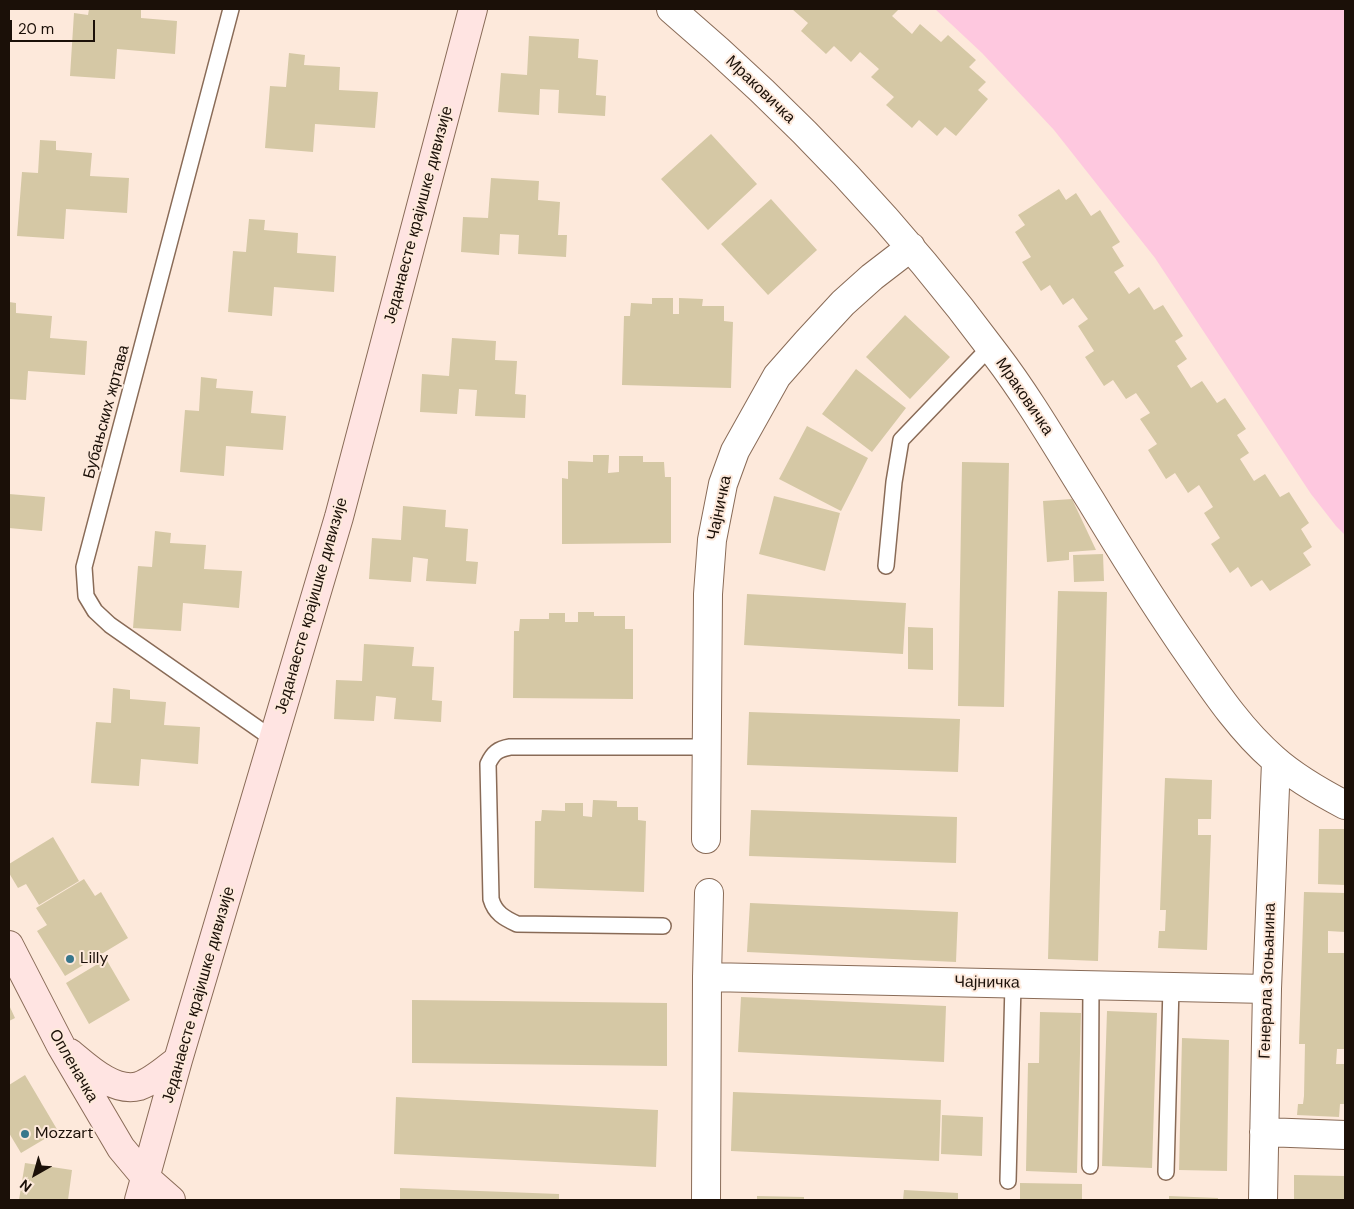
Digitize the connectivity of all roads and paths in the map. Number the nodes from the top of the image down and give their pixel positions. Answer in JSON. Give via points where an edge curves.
{"nodes":[{"id":1,"x":231,"y":9,"type":"edge"},
{"id":2,"x":474,"y":9,"type":"edge"},
{"id":3,"x":670,"y":9,"type":"edge"},
{"id":4,"x":911,"y":247,"type":"junction"},
{"id":5,"x":990,"y":347,"type":"junction"},
{"id":6,"x":886,"y":566,"type":"dead end"},
{"id":7,"x":273,"y":739,"type":"junction"},
{"id":8,"x":708,"y":747,"type":"junction"},
{"id":9,"x":1276,"y":762,"type":"junction"},
{"id":10,"x":1345,"y":804,"type":"edge"},
{"id":11,"x":706,"y":839,"type":"dead end"},
{"id":12,"x":709,"y":894,"type":"dead end"},
{"id":13,"x":663,"y":926,"type":"dead end"},
{"id":14,"x":9,"y":945,"type":"edge"},
{"id":15,"x":707,"y":977,"type":"junction"},
{"id":16,"x":1013,"y":984,"type":"junction"},
{"id":17,"x":1091,"y":985,"type":"junction"},
{"id":18,"x":1171,"y":987,"type":"junction"},
{"id":19,"x":1267,"y":989,"type":"junction"},
{"id":20,"x":61,"y":1046,"type":"junction"},
{"id":21,"x":178,"y":1060,"type":"junction"},
{"id":22,"x":1264,"y":1132,"type":"junction"},
{"id":23,"x":1345,"y":1135,"type":"edge"},
{"id":24,"x":1090,"y":1166,"type":"dead end"},
{"id":25,"x":1166,"y":1172,"type":"dead end"},
{"id":26,"x":1008,"y":1181,"type":"dead end"},
{"id":27,"x":143,"y":1189,"type":"edge"},
{"id":28,"x":170,"y":1200,"type":"edge"},
{"id":29,"x":706,"y":1200,"type":"edge"},
{"id":30,"x":1263,"y":1200,"type":"edge"}],
"edges":[{"from":1,"to":7,"type":"lane","name":"Бубањских жртава","via":[[84,567],[86,596],[110,625]]},
{"from":2,"to":7,"type":"street","name":"Једанаесте крајишке дивизије","via":[[339,517]]},
{"from":3,"to":4,"type":"street","name":"Мраковичка","via":[[731,61],[783,112]]},
{"from":4,"to":5,"type":"street","name":"Мраковичка"},
{"from":4,"to":8,"type":"street","name":"Чајничка","via":[[858,289],[807,342],[778,376],[735,451],[723,484],[712,540],[708,594]]},
{"from":5,"to":6,"type":"lane","via":[[901,440]]},
{"from":5,"to":9,"type":"street","name":"Мраковичка","via":[[1033,408],[1196,665],[1241,725]]},
{"from":7,"to":21,"type":"street","name":"Једанаесте крајишке дивизије"},
{"from":8,"to":11,"type":"street","name":"Чајничка"},
{"from":8,"to":13,"type":"lane","via":[[510,747],[498,750],[488,764],[491,899],[500,915],[516,924]]},
{"from":9,"to":10,"type":"street","name":"Мраковичка"},
{"from":9,"to":19,"type":"street","name":"Генерала Згоњанина"},
{"from":12,"to":15,"type":"street"},
{"from":14,"to":20,"type":"street","name":"Опленачка"},
{"from":15,"to":16,"type":"street","name":"Чајничка"},
{"from":15,"to":29,"type":"street"},
{"from":16,"to":17,"type":"street","name":"Чајничка"},
{"from":16,"to":26,"type":"lane"},
{"from":17,"to":18,"type":"street","name":"Чајничка"},
{"from":17,"to":24,"type":"lane"},
{"from":18,"to":19,"type":"street","name":"Чајничка"},
{"from":18,"to":25,"type":"lane"},
{"from":19,"to":22,"type":"street","name":"Генерала Згоњанина"},
{"from":20,"to":21,"type":"street","via":[[107,1080],[123,1086],[144,1084]]},
{"from":20,"to":27,"type":"street","name":"Опленачка"},
{"from":21,"to":27,"type":"street","name":"Једанаесте крајишке дивизије"},
{"from":22,"to":23,"type":"street"},
{"from":22,"to":30,"type":"street","name":"Генерала Згоњанина"},
{"from":27,"to":28,"type":"street","name":"Опленачка"}]}
